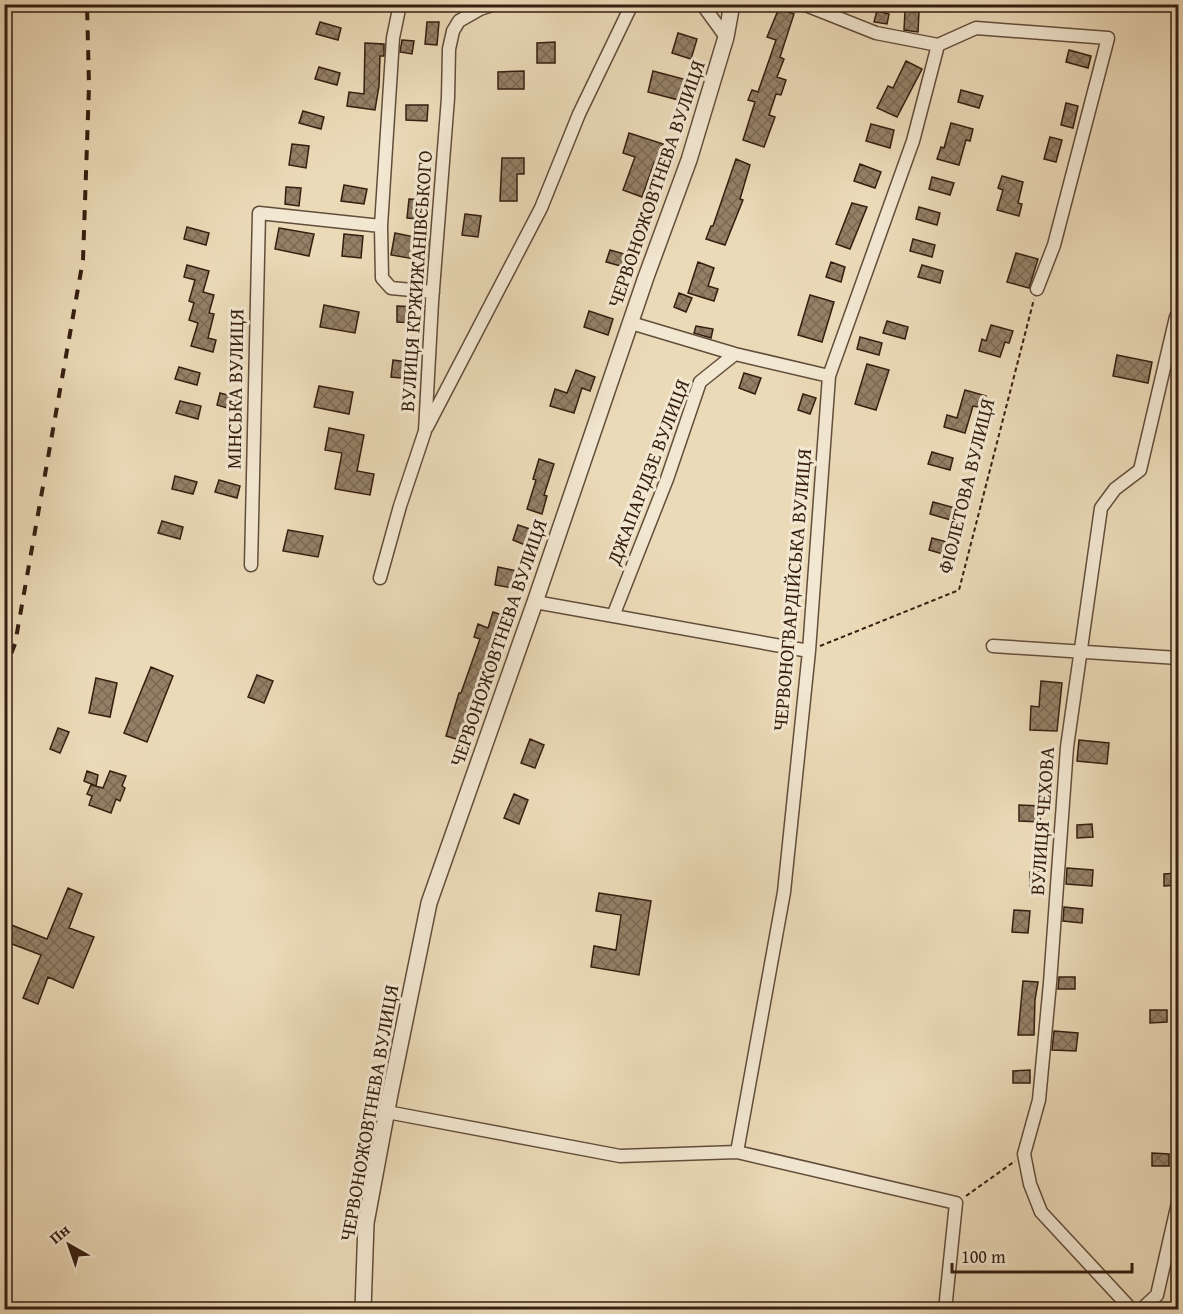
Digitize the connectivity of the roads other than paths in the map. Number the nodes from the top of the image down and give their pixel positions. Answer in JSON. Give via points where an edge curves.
{"nodes":[{"id":1,"x":400,"y":4,"type":"edge"},
{"id":2,"x":462,"y":4,"type":"edge"},
{"id":3,"x":495,"y":4,"type":"edge"},
{"id":4,"x":544,"y":4,"type":"edge"},
{"id":5,"x":583,"y":4,"type":"edge"},
{"id":6,"x":632,"y":4,"type":"edge"},
{"id":7,"x":702,"y":4,"type":"edge"},
{"id":8,"x":732,"y":4,"type":"edge"},
{"id":9,"x":803,"y":4,"type":"edge"},
{"id":10,"x":459,"y":21,"type":"junction"},
{"id":11,"x":726,"y":37,"type":"junction"},
{"id":12,"x":938,"y":45,"type":"junction"},
{"id":13,"x":381,"y":226,"type":"junction"},
{"id":14,"x":1037,"y":289,"type":"road end"},
{"id":15,"x":433,"y":292,"type":"junction"},
{"id":16,"x":1176,"y":317,"type":"dead end"},
{"id":17,"x":631,"y":323,"type":"junction"},
{"id":18,"x":735,"y":354,"type":"junction"},
{"id":19,"x":829,"y":376,"type":"junction"},
{"id":20,"x":425,"y":431,"type":"junction"},
{"id":21,"x":251,"y":565,"type":"dead end"},
{"id":22,"x":380,"y":578,"type":"dead end"},
{"id":23,"x":536,"y":602,"type":"junction"},
{"id":24,"x":613,"y":616,"type":"junction"},
{"id":25,"x":993,"y":646,"type":"dead end"},
{"id":26,"x":809,"y":651,"type":"junction"},
{"id":27,"x":1081,"y":652,"type":"junction"},
{"id":28,"x":1179,"y":658,"type":"edge"},
{"id":29,"x":387,"y":1112,"type":"junction"},
{"id":30,"x":737,"y":1152,"type":"junction"},
{"id":31,"x":1179,"y":1203,"type":"edge"},
{"id":32,"x":363,"y":1310,"type":"edge"},
{"id":33,"x":945,"y":1310,"type":"edge"},
{"id":34,"x":1132,"y":1310,"type":"edge"},
{"id":35,"x":1141,"y":1310,"type":"edge"}],
"edges":[{"from":1,"to":13,"type":"street","via":[[393,38]]},
{"from":2,"to":10,"type":"street","name":"ВУЛИЦЯ КРЖИЖАНІВСЬКОГО"},
{"from":3,"to":10,"type":"street"},
{"from":4,"to":5,"type":"street"},
{"from":6,"to":20,"type":"street","via":[[579,114],[540,208]]},
{"from":7,"to":11,"type":"street"},
{"from":8,"to":11,"type":"street","name":"ЧЕРВОНОЖОВТНЕВА ВУЛИЦЯ"},
{"from":9,"to":12,"type":"street","via":[[876,33]]},
{"from":10,"to":15,"type":"street","name":"ВУЛИЦЯ КРЖИЖАНІВСЬКОГО","via":[[449,50]]},
{"from":11,"to":17,"type":"street","name":"ЧЕРВОНОЖОВТНЕВА ВУЛИЦЯ","via":[[689,160]]},
{"from":12,"to":14,"type":"street","via":[[976,28],[1108,38],[1054,245]]},
{"from":12,"to":19,"type":"street","name":"ЧЕРВОНОГВАРДІЙСЬКА ВУЛИЦЯ","via":[[913,141]]},
{"from":13,"to":15,"type":"street","via":[[382,278],[391,288]]},
{"from":13,"to":21,"type":"street","name":"МІНСЬКА ВУЛИЦЯ","via":[[259,213]]},
{"from":15,"to":20,"type":"street","name":"ВУЛИЦЯ КРЖИЖАНІВСЬКОГО"},
{"from":16,"to":27,"type":"street","name":"ВУЛИЦЯ ЧЕХОВА","via":[[1140,470],[1115,489],[1101,508]]},
{"from":17,"to":18,"type":"street"},
{"from":17,"to":23,"type":"street","name":"ЧЕРВОНОЖОВТНЕВА ВУЛИЦЯ"},
{"from":18,"to":19,"type":"street"},
{"from":18,"to":24,"type":"street","name":"ДЖАПАРІДЗЕ ВУЛИЦЯ","via":[[700,382]]},
{"from":19,"to":26,"type":"street","name":"ЧЕРВОНОГВАРДІЙСЬКА ВУЛИЦЯ"},
{"from":20,"to":22,"type":"street","name":"ВУЛИЦЯ КРЖИЖАНІВСЬКОГО"},
{"from":23,"to":24,"type":"street"},
{"from":23,"to":29,"type":"street","name":"ЧЕРВОНОЖОВТНЕВА ВУЛИЦЯ","via":[[429,903]]},
{"from":24,"to":26,"type":"street"},
{"from":25,"to":27,"type":"street"},
{"from":26,"to":30,"type":"street","name":"ЧЕРВОНОГВАРДІЙСЬКА ВУЛИЦЯ","via":[[784,892]]},
{"from":27,"to":28,"type":"street"},
{"from":27,"to":34,"type":"street","name":"ВУЛИЦЯ ЧЕХОВА","via":[[1067,747],[1039,1100],[1024,1154],[1041,1212]]},
{"from":29,"to":30,"type":"street","via":[[620,1156]]},
{"from":29,"to":32,"type":"street","name":"ЧЕРВОНОЖОВТНЕВА ВУЛИЦЯ","via":[[366,1223]]},
{"from":30,"to":33,"type":"street","via":[[956,1203]]},
{"from":31,"to":35,"type":"street","via":[[1157,1295]]}]}
